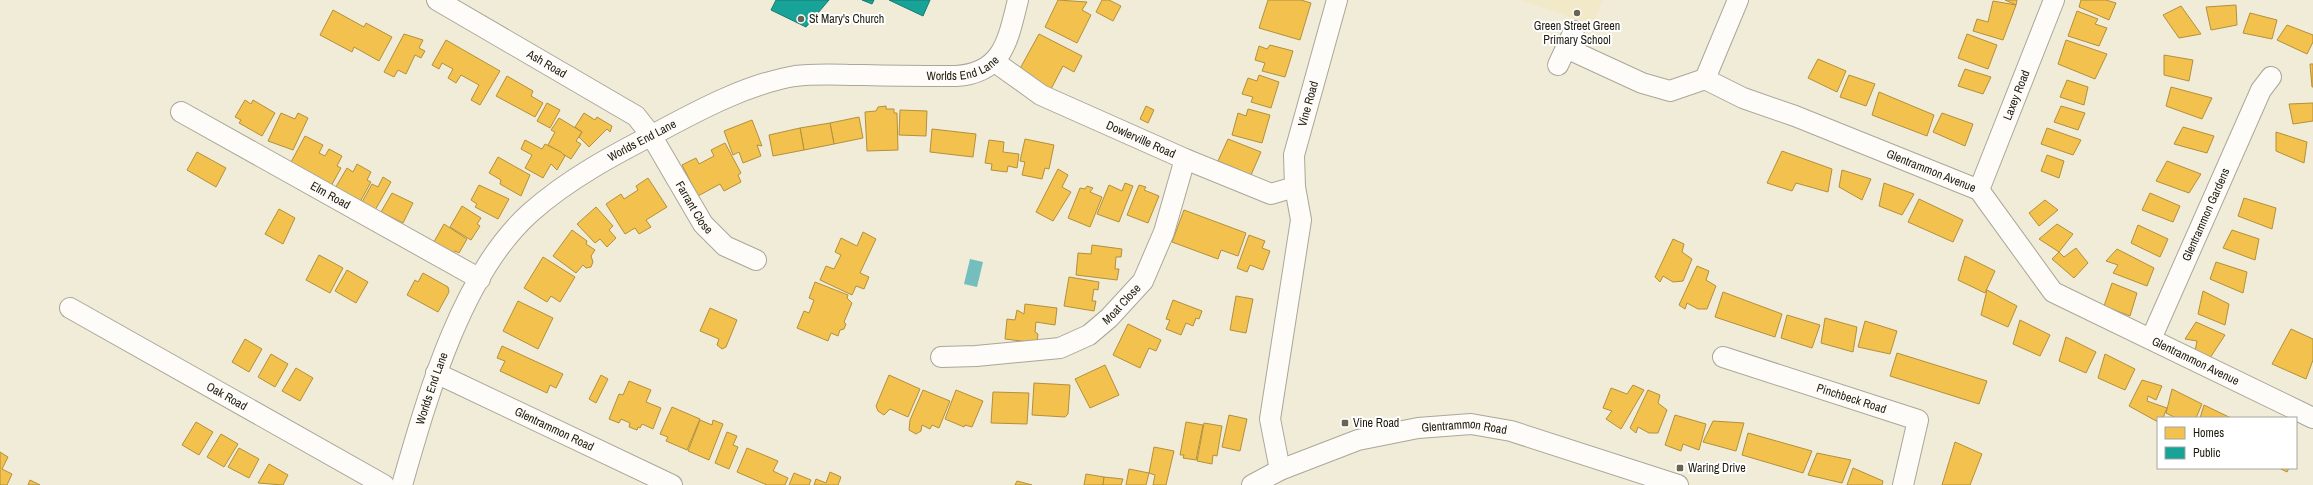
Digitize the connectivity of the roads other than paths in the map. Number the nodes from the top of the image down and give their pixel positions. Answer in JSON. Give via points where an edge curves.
{"nodes":[{"id":1,"x":437,"y":0,"type":"edge"},
{"id":2,"x":1018,"y":0,"type":"edge"},
{"id":3,"x":1337,"y":0,"type":"edge"},
{"id":4,"x":1738,"y":0,"type":"edge"},
{"id":5,"x":2054,"y":0,"type":"edge"},
{"id":6,"x":1566,"y":48,"type":"dead end"},
{"id":7,"x":995,"y":62,"type":"junction"},
{"id":8,"x":1705,"y":79,"type":"junction"},
{"id":9,"x":2259,"y":83,"type":"dead end"},
{"id":10,"x":181,"y":112,"type":"dead end"},
{"id":11,"x":651,"y":135,"type":"junction"},
{"id":12,"x":1185,"y":159,"type":"junction"},
{"id":13,"x":1295,"y":187,"type":"junction"},
{"id":14,"x":1979,"y":190,"type":"junction"},
{"id":15,"x":756,"y":260,"type":"dead end"},
{"id":16,"x":480,"y":279,"type":"junction"},
{"id":17,"x":70,"y":308,"type":"dead end"},
{"id":18,"x":2151,"y":339,"type":"junction"},
{"id":19,"x":941,"y":357,"type":"dead end"},
{"id":20,"x":1723,"y":357,"type":"dead end"},
{"id":21,"x":436,"y":373,"type":"junction"},
{"id":22,"x":2313,"y":418,"type":"edge"},
{"id":23,"x":1280,"y":470,"type":"junction"},
{"id":24,"x":384,"y":485,"type":"edge"},
{"id":25,"x":402,"y":485,"type":"edge"},
{"id":26,"x":672,"y":485,"type":"edge"},
{"id":27,"x":1252,"y":485,"type":"edge"},
{"id":28,"x":1678,"y":485,"type":"edge"},
{"id":29,"x":1903,"y":485,"type":"edge"}],
"edges":[{"from":1,"to":11,"type":"street","name":"Ash Road","via":[[636,116]]},
{"from":2,"to":7,"type":"street","name":"Worlds End Lane","via":[[1006,44]]},
{"from":3,"to":13,"type":"street","name":"Vine Road","via":[[1294,155]]},
{"from":4,"to":8,"type":"street"},
{"from":5,"to":14,"type":"street","name":"Laxey Road"},
{"from":6,"to":8,"type":"street","via":[[1642,83],[1670,91]]},
{"from":7,"to":11,"type":"street","name":"Worlds End Lane","via":[[987,69],[967,76],[832,75],[783,78],[721,101]]},
{"from":7,"to":12,"type":"street","name":"Dowlerville Road","via":[[1041,95]]},
{"from":8,"to":14,"type":"street","name":"Glentrammon Avenue","via":[[1743,98],[1795,116]]},
{"from":9,"to":18,"type":"street","name":"Glentrammon Gardens"},
{"from":10,"to":16,"type":"street","name":"Elm Road"},
{"from":11,"to":15,"type":"street","name":"Farrant Close","via":[[703,224],[725,246]]},
{"from":11,"to":16,"type":"street","name":"Worlds End Lane","via":[[560,189],[529,214],[503,243]]},
{"from":12,"to":13,"type":"street","name":"Dowlerville Road","via":[[1271,194]]},
{"from":12,"to":19,"type":"street","name":"Moat Close","via":[[1164,232],[1143,281],[1109,318],[1089,335],[1060,348]]},
{"from":13,"to":23,"type":"street","name":"Vine Road","via":[[1301,220],[1270,419]]},
{"from":14,"to":18,"type":"street","name":"Glentrammon Avenue","via":[[2053,292]]},
{"from":16,"to":21,"type":"street","name":"Worlds End Lane","via":[[454,329]]},
{"from":17,"to":24,"type":"street","name":"Oak Road"},
{"from":18,"to":22,"type":"street","name":"Glentrammon Avenue"},
{"from":20,"to":29,"type":"street","name":"Pinchbeck Road","via":[[1918,420]]},
{"from":21,"to":25,"type":"street","name":"Worlds End Lane"},
{"from":21,"to":26,"type":"street","name":"Glentrammon Road"},
{"from":23,"to":27,"type":"street","name":"Glentrammon Road"},
{"from":23,"to":28,"type":"street","name":"Glentrammon Road","via":[[1351,442],[1378,435],[1418,428],[1472,424],[1497,427],[1531,436]]}]}
